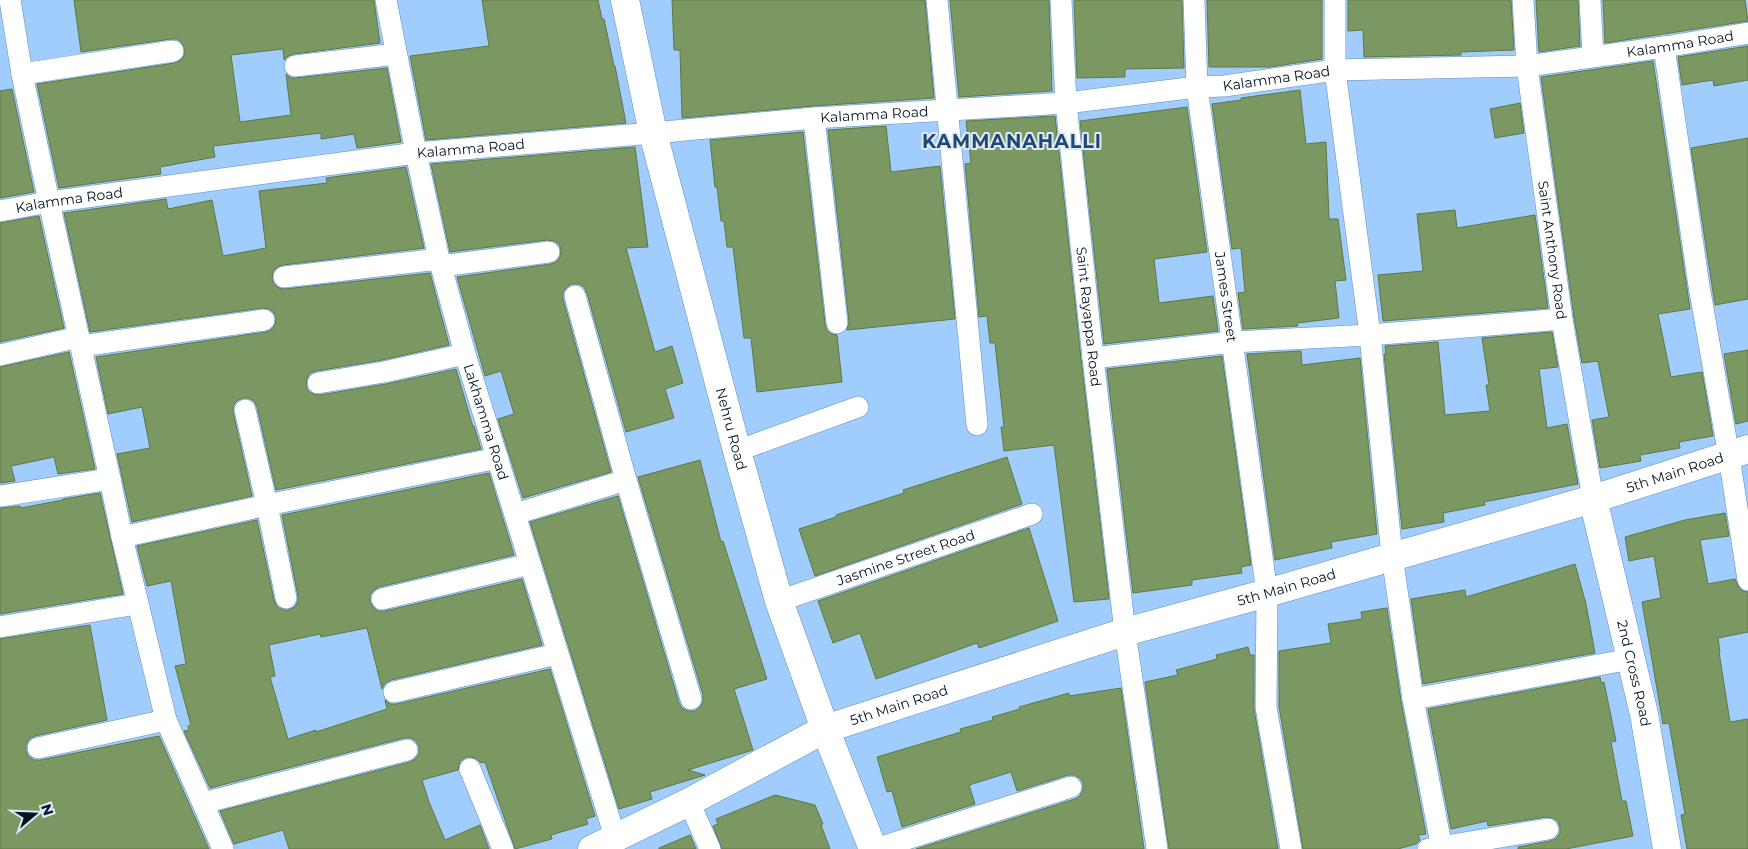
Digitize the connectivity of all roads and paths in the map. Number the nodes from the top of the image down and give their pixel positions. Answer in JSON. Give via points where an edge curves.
{"nodes":[{"id":1,"x":10,"y":0,"type":"edge"},
{"id":2,"x":386,"y":0,"type":"edge"},
{"id":3,"x":625,"y":0,"type":"edge"},
{"id":4,"x":937,"y":0,"type":"edge"},
{"id":5,"x":1061,"y":0,"type":"edge"},
{"id":6,"x":1194,"y":0,"type":"edge"},
{"id":7,"x":1335,"y":0,"type":"edge"},
{"id":8,"x":1523,"y":0,"type":"edge"},
{"id":9,"x":1590,"y":0,"type":"edge"},
{"id":10,"x":1748,"y":32,"type":"edge"},
{"id":11,"x":1664,"y":47,"type":"junction"},
{"id":12,"x":173,"y":51,"type":"dead end"},
{"id":13,"x":396,"y":54,"type":"junction"},
{"id":14,"x":1593,"y":56,"type":"junction"},
{"id":15,"x":295,"y":66,"type":"dead end"},
{"id":16,"x":1527,"y":66,"type":"junction"},
{"id":17,"x":1335,"y":70,"type":"junction"},
{"id":18,"x":22,"y":74,"type":"junction"},
{"id":19,"x":1197,"y":87,"type":"junction"},
{"id":20,"x":1066,"y":103,"type":"junction"},
{"id":21,"x":949,"y":110,"type":"junction"},
{"id":22,"x":814,"y":118,"type":"junction"},
{"id":23,"x":653,"y":133,"type":"junction"},
{"id":24,"x":416,"y":153,"type":"junction"},
{"id":25,"x":49,"y":202,"type":"junction"},
{"id":26,"x":0,"y":211,"type":"edge"},
{"id":27,"x":549,"y":252,"type":"dead end"},
{"id":28,"x":440,"y":263,"type":"junction"},
{"id":29,"x":284,"y":277,"type":"dead end"},
{"id":30,"x":575,"y":296,"type":"dead end"},
{"id":31,"x":1562,"y":319,"type":"junction"},
{"id":32,"x":264,"y":320,"type":"dead end"},
{"id":33,"x":837,"y":323,"type":"dead end"},
{"id":34,"x":1370,"y":335,"type":"junction"},
{"id":35,"x":80,"y":341,"type":"junction"},
{"id":36,"x":1232,"y":342,"type":"junction"},
{"id":37,"x":465,"y":354,"type":"junction"},
{"id":38,"x":0,"y":355,"type":"edge"},
{"id":39,"x":1093,"y":358,"type":"junction"},
{"id":40,"x":318,"y":383,"type":"dead end"},
{"id":41,"x":858,"y":408,"type":"dead end"},
{"id":42,"x":245,"y":410,"type":"dead end"},
{"id":43,"x":977,"y":425,"type":"dead end"},
{"id":44,"x":736,"y":451,"type":"junction"},
{"id":45,"x":1738,"y":453,"type":"edge"},
{"id":46,"x":498,"y":458,"type":"junction"},
{"id":47,"x":110,"y":479,"type":"junction"},
{"id":48,"x":626,"y":480,"type":"junction"},
{"id":49,"x":0,"y":496,"type":"edge"},
{"id":50,"x":1593,"y":499,"type":"junction"},
{"id":51,"x":267,"y":505,"type":"junction"},
{"id":52,"x":515,"y":514,"type":"junction"},
{"id":53,"x":1032,"y":514,"type":"dead end"},
{"id":54,"x":122,"y":537,"type":"junction"},
{"id":55,"x":1392,"y":556,"type":"junction"},
{"id":56,"x":530,"y":564,"type":"junction"},
{"id":57,"x":1748,"y":580,"type":"edge"},
{"id":58,"x":1267,"y":593,"type":"junction"},
{"id":59,"x":286,"y":598,"type":"dead end"},
{"id":60,"x":382,"y":599,"type":"dead end"},
{"id":61,"x":779,"y":601,"type":"junction"},
{"id":62,"x":137,"y":604,"type":"junction"},
{"id":63,"x":0,"y":627,"type":"edge"},
{"id":64,"x":1125,"y":632,"type":"junction"},
{"id":65,"x":557,"y":654,"type":"junction"},
{"id":66,"x":1631,"y":659,"type":"junction"},
{"id":67,"x":394,"y":692,"type":"dead end"},
{"id":68,"x":1413,"y":698,"type":"junction"},
{"id":69,"x":691,"y":699,"type":"dead end"},
{"id":70,"x":166,"y":720,"type":"junction"},
{"id":71,"x":825,"y":729,"type":"junction"},
{"id":72,"x":38,"y":748,"type":"dead end"},
{"id":73,"x":407,"y":750,"type":"dead end"},
{"id":74,"x":470,"y":769,"type":"dead end"},
{"id":75,"x":1071,"y":787,"type":"dead end"},
{"id":76,"x":689,"y":802,"type":"junction"},
{"id":77,"x":203,"y":803,"type":"junction"},
{"id":78,"x":1548,"y":829,"type":"dead end"},
{"id":79,"x":603,"y":843,"type":"edge"},
{"id":80,"x":1437,"y":848,"type":"edge"},
{"id":81,"x":224,"y":849,"type":"edge"},
{"id":82,"x":503,"y":849,"type":"edge"},
{"id":83,"x":710,"y":849,"type":"edge"},
{"id":84,"x":874,"y":849,"type":"edge"},
{"id":85,"x":1157,"y":849,"type":"edge"},
{"id":86,"x":1291,"y":849,"type":"edge"},
{"id":87,"x":1667,"y":849,"type":"edge"}],
"edges":[{"from":1,"to":18,"type":"street"},
{"from":2,"to":13,"type":"street","name":"Lakhamma Road"},
{"from":3,"to":23,"type":"street","name":"Nehru Road"},
{"from":4,"to":21,"type":"street"},
{"from":5,"to":20,"type":"street","name":"Saint Rayappa Road"},
{"from":6,"to":19,"type":"street","name":"James Street"},
{"from":7,"to":17,"type":"street"},
{"from":8,"to":16,"type":"street","name":"Saint Anthony Road"},
{"from":9,"to":14,"type":"street"},
{"from":10,"to":11,"type":"street","name":"Kalamma Road"},
{"from":11,"to":14,"type":"street","name":"Kalamma Road"},
{"from":11,"to":45,"type":"street","via":[[1699,286]]},
{"from":12,"to":18,"type":"street"},
{"from":13,"to":15,"type":"street"},
{"from":13,"to":24,"type":"street","name":"Lakhamma Road"},
{"from":14,"to":16,"type":"street","name":"Kalamma Road"},
{"from":16,"to":17,"type":"street","name":"Kalamma Road"},
{"from":16,"to":31,"type":"street","name":"Saint Anthony Road"},
{"from":17,"to":19,"type":"street","name":"Kalamma Road"},
{"from":17,"to":34,"type":"street"},
{"from":18,"to":25,"type":"street"},
{"from":19,"to":20,"type":"street","name":"Kalamma Road"},
{"from":19,"to":36,"type":"street","name":"James Street"},
{"from":20,"to":21,"type":"street","name":"Kalamma Road"},
{"from":20,"to":39,"type":"street","name":"Saint Rayappa Road"},
{"from":21,"to":22,"type":"street","name":"Kalamma Road"},
{"from":21,"to":43,"type":"street"},
{"from":22,"to":23,"type":"street","name":"Kalamma Road"},
{"from":22,"to":33,"type":"street"},
{"from":23,"to":24,"type":"street","name":"Kalamma Road"},
{"from":23,"to":44,"type":"street","name":"Nehru Road"},
{"from":24,"to":25,"type":"street","name":"Kalamma Road"},
{"from":24,"to":28,"type":"street","name":"Lakhamma Road"},
{"from":25,"to":26,"type":"street","name":"Kalamma Road"},
{"from":25,"to":35,"type":"street"},
{"from":27,"to":28,"type":"street"},
{"from":28,"to":29,"type":"street"},
{"from":28,"to":37,"type":"street","name":"Lakhamma Road"},
{"from":30,"to":48,"type":"street"},
{"from":31,"to":34,"type":"street"},
{"from":31,"to":50,"type":"street","name":"Saint Anthony Road"},
{"from":32,"to":35,"type":"street"},
{"from":34,"to":36,"type":"street"},
{"from":34,"to":55,"type":"street"},
{"from":35,"to":38,"type":"street"},
{"from":35,"to":47,"type":"street"},
{"from":36,"to":39,"type":"street"},
{"from":36,"to":58,"type":"street","name":"James Street"},
{"from":37,"to":40,"type":"street"},
{"from":37,"to":46,"type":"street","name":"Lakhamma Road"},
{"from":39,"to":64,"type":"street","name":"Saint Rayappa Road"},
{"from":41,"to":44,"type":"street"},
{"from":42,"to":51,"type":"street"},
{"from":44,"to":61,"type":"street","name":"Nehru Road"},
{"from":45,"to":50,"type":"street","name":"5th Main Road"},
{"from":45,"to":57,"type":"street"},
{"from":46,"to":51,"type":"street"},
{"from":46,"to":52,"type":"street","name":"Lakhamma Road"},
{"from":47,"to":49,"type":"street"},
{"from":47,"to":54,"type":"street"},
{"from":48,"to":52,"type":"street"},
{"from":48,"to":69,"type":"street"},
{"from":50,"to":55,"type":"street","name":"5th Main Road"},
{"from":50,"to":66,"type":"street","name":"2nd Cross Road"},
{"from":51,"to":54,"type":"street"},
{"from":51,"to":59,"type":"street"},
{"from":52,"to":56,"type":"street","name":"Lakhamma Road"},
{"from":53,"to":61,"type":"street","name":"Jasmine Street Road"},
{"from":54,"to":62,"type":"street"},
{"from":55,"to":58,"type":"street","name":"5th Main Road"},
{"from":55,"to":68,"type":"street"},
{"from":56,"to":60,"type":"street"},
{"from":56,"to":65,"type":"street","name":"Lakhamma Road"},
{"from":58,"to":64,"type":"street","name":"5th Main Road"},
{"from":58,"to":86,"type":"street","name":"James Street","via":[[1266,707]]},
{"from":61,"to":71,"type":"street","name":"Nehru Road"},
{"from":62,"to":63,"type":"street"},
{"from":62,"to":70,"type":"street"},
{"from":64,"to":71,"type":"street","name":"5th Main Road"},
{"from":64,"to":85,"type":"street","name":"Saint Rayappa Road"},
{"from":65,"to":67,"type":"street"},
{"from":65,"to":79,"type":"street","name":"Lakhamma Road"},
{"from":66,"to":68,"type":"street"},
{"from":66,"to":87,"type":"street","name":"2nd Cross Road","via":[[1644,714]]},
{"from":68,"to":80,"type":"street"},
{"from":70,"to":72,"type":"street"},
{"from":70,"to":77,"type":"street"},
{"from":71,"to":76,"type":"street","name":"5th Main Road"},
{"from":71,"to":84,"type":"street","name":"Nehru Road"},
{"from":73,"to":77,"type":"street"},
{"from":74,"to":82,"type":"street"},
{"from":75,"to":84,"type":"street"},
{"from":76,"to":79,"type":"street","name":"5th Main Road"},
{"from":76,"to":83,"type":"street"},
{"from":77,"to":81,"type":"street"},
{"from":78,"to":80,"type":"street"}]}
